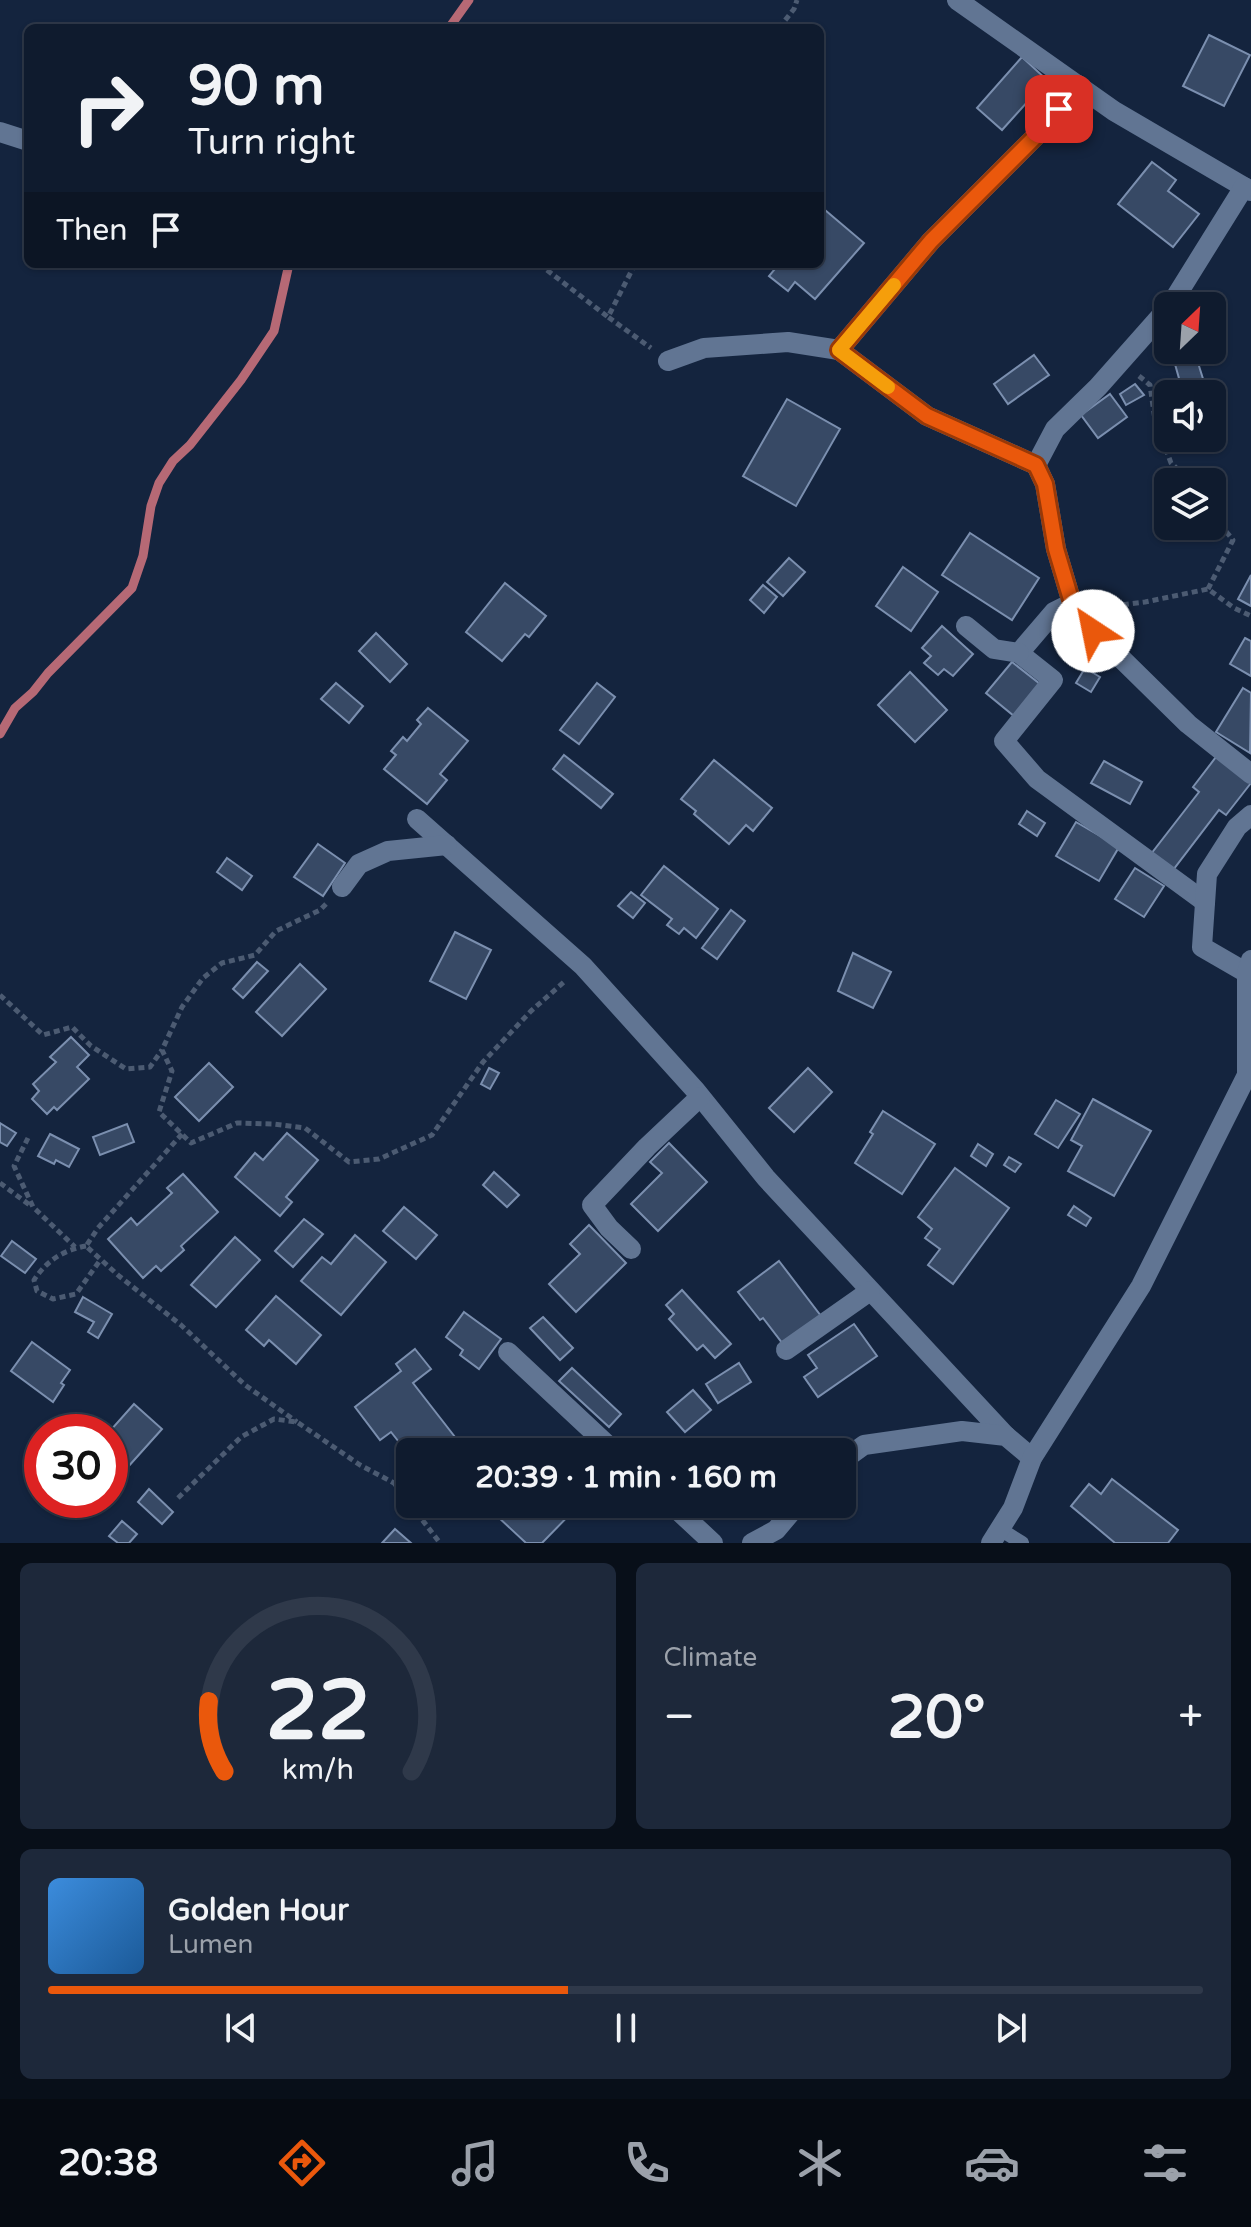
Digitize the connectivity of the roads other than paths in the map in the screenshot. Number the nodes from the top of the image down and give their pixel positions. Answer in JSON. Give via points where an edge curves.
{"nodes":[{"id":1,"x":957,"y":0,"type":"edge"},
{"id":2,"x":1078,"y":85,"type":"junction"},
{"id":3,"x":0,"y":132,"type":"edge"},
{"id":4,"x":24,"y":140,"type":"edge"},
{"id":5,"x":1247,"y":189,"type":"edge"},
{"id":6,"x":1179,"y":292,"type":"edge"},
{"id":7,"x":1154,"y":324,"type":"edge"},
{"id":8,"x":839,"y":350,"type":"junction"},
{"id":9,"x":668,"y":361,"type":"road end"},
{"id":10,"x":1036,"y":465,"type":"junction"},
{"id":11,"x":1073,"y":608,"type":"junction"},
{"id":12,"x":966,"y":626,"type":"dead end"},
{"id":13,"x":1019,"y":653,"type":"junction"},
{"id":14,"x":1251,"y":774,"type":"edge"},
{"id":15,"x":1251,"y":815,"type":"edge"},
{"id":16,"x":417,"y":819,"type":"dead end"},
{"id":17,"x":447,"y":845,"type":"junction"},
{"id":18,"x":342,"y":887,"type":"road end"},
{"id":19,"x":1205,"y":902,"type":"junction"},
{"id":20,"x":1249,"y":967,"type":"edge"},
{"id":21,"x":700,"y":1097,"type":"junction"},
{"id":22,"x":631,"y":1249,"type":"dead end"},
{"id":23,"x":870,"y":1291,"type":"junction"},
{"id":24,"x":786,"y":1350,"type":"dead end"},
{"id":25,"x":508,"y":1352,"type":"dead end"},
{"id":26,"x":1006,"y":1436,"type":"junction"},
{"id":27,"x":600,"y":1438,"type":"edge"},
{"id":28,"x":856,"y":1451,"type":"edge"},
{"id":29,"x":1032,"y":1458,"type":"junction"},
{"id":30,"x":686,"y":1518,"type":"edge"},
{"id":31,"x":786,"y":1518,"type":"edge"},
{"id":32,"x":995,"y":1536,"type":"edge"},
{"id":33,"x":713,"y":1543,"type":"edge"},
{"id":34,"x":752,"y":1543,"type":"edge"},
{"id":35,"x":1022,"y":1543,"type":"edge"}],
"edges":[{"from":1,"to":2,"type":"street"},
{"from":2,"to":5,"type":"street"},
{"from":2,"to":8,"type":"street","via":[[1040,132],[931,241]]},
{"from":3,"to":4,"type":"street"},
{"from":5,"to":6,"type":"street"},
{"from":7,"to":10,"type":"street","via":[[1055,429]]},
{"from":8,"to":9,"type":"street","via":[[788,342],[704,348]]},
{"from":8,"to":10,"type":"street","via":[[927,416]]},
{"from":10,"to":11,"type":"street"},
{"from":11,"to":13,"type":"street","via":[[1054,612]]},
{"from":11,"to":14,"type":"street","via":[[1188,724]]},
{"from":12,"to":13,"type":"street","via":[[994,649]]},
{"from":13,"to":19,"type":"street","via":[[1053,680],[1004,741],[1037,779]]},
{"from":15,"to":19,"type":"street","via":[[1237,827],[1207,874]]},
{"from":16,"to":17,"type":"street"},
{"from":17,"to":18,"type":"street","via":[[388,851],[359,864]]},
{"from":17,"to":21,"type":"street","via":[[583,966]]},
{"from":19,"to":20,"type":"street","via":[[1202,947]]},
{"from":20,"to":29,"type":"street","via":[[1247,1075],[1141,1286]]},
{"from":21,"to":22,"type":"street","via":[[592,1205]]},
{"from":21,"to":23,"type":"street"},
{"from":23,"to":24,"type":"street"},
{"from":23,"to":26,"type":"street"},
{"from":25,"to":27,"type":"street"},
{"from":26,"to":28,"type":"street","via":[[962,1431],[864,1445]]},
{"from":26,"to":29,"type":"street"},
{"from":29,"to":32,"type":"street","via":[[1013,1508]]},
{"from":30,"to":33,"type":"street"},
{"from":31,"to":34,"type":"street"},
{"from":32,"to":35,"type":"lane"}]}
